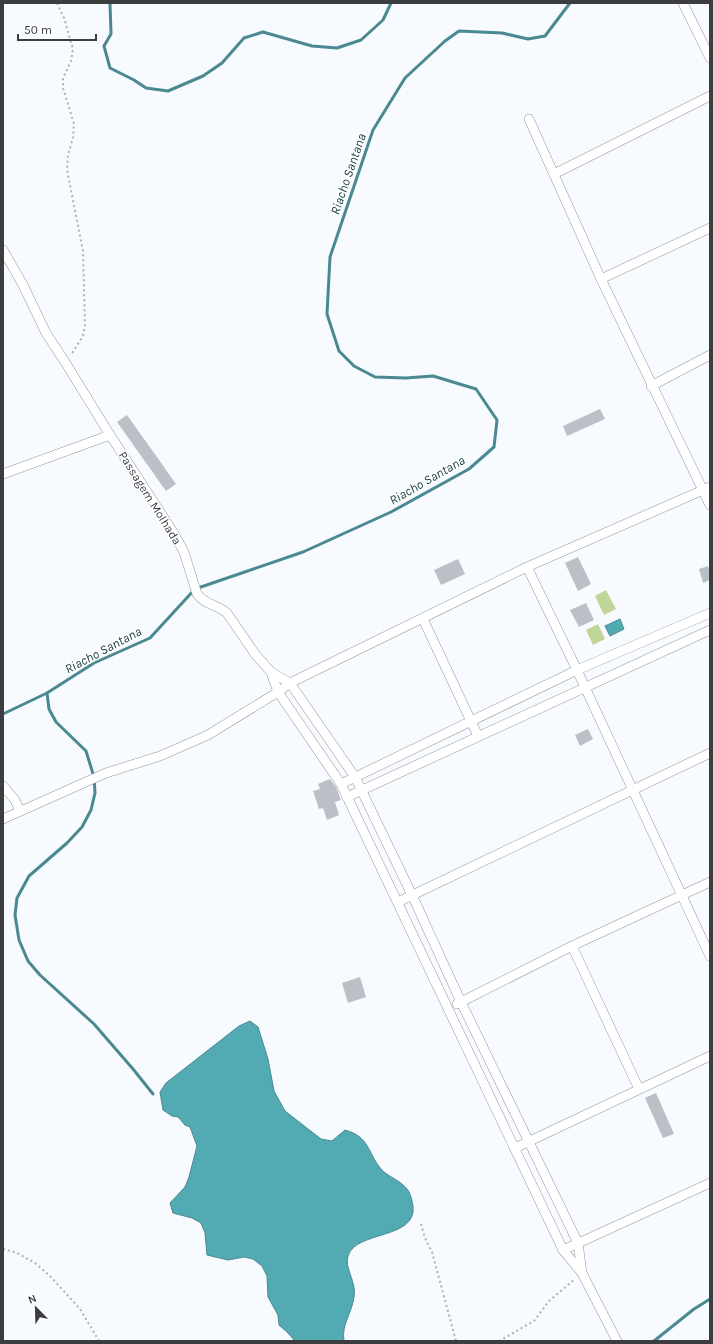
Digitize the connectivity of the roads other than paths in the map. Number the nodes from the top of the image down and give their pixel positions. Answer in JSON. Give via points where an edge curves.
{"nodes":[{"id":1,"x":683,"y":3,"type":"edge"},
{"id":2,"x":710,"y":58,"type":"edge"},
{"id":3,"x":710,"y":96,"type":"edge"},
{"id":4,"x":529,"y":119,"type":"dead end"},
{"id":5,"x":554,"y":174,"type":"junction"},
{"id":6,"x":710,"y":228,"type":"edge"},
{"id":7,"x":3,"y":250,"type":"edge"},
{"id":8,"x":601,"y":279,"type":"junction"},
{"id":9,"x":710,"y":355,"type":"edge"},
{"id":10,"x":651,"y":386,"type":"junction"},
{"id":11,"x":110,"y":435,"type":"junction"},
{"id":12,"x":3,"y":474,"type":"edge"},
{"id":13,"x":706,"y":489,"type":"edge"},
{"id":14,"x":710,"y":505,"type":"edge"},
{"id":15,"x":527,"y":567,"type":"junction"},
{"id":16,"x":710,"y":613,"type":"edge"},
{"id":17,"x":423,"y":619,"type":"junction"},
{"id":18,"x":710,"y":630,"type":"edge"},
{"id":19,"x":577,"y":670,"type":"junction"},
{"id":20,"x":271,"y":672,"type":"junction"},
{"id":21,"x":290,"y":683,"type":"junction"},
{"id":22,"x":584,"y":687,"type":"junction"},
{"id":23,"x":278,"y":692,"type":"junction"},
{"id":24,"x":471,"y":721,"type":"junction"},
{"id":25,"x":478,"y":736,"type":"junction"},
{"id":26,"x":710,"y":753,"type":"edge"},
{"id":27,"x":355,"y":777,"type":"junction"},
{"id":28,"x":341,"y":784,"type":"junction"},
{"id":29,"x":3,"y":786,"type":"edge"},
{"id":30,"x":361,"y":790,"type":"junction"},
{"id":31,"x":632,"y":790,"type":"junction"},
{"id":32,"x":347,"y":797,"type":"junction"},
{"id":33,"x":20,"y":811,"type":"junction"},
{"id":34,"x":3,"y":819,"type":"edge"},
{"id":35,"x":710,"y":882,"type":"edge"},
{"id":36,"x":412,"y":895,"type":"junction"},
{"id":37,"x":681,"y":896,"type":"junction"},
{"id":38,"x":398,"y":902,"type":"junction"},
{"id":39,"x":572,"y":946,"type":"junction"},
{"id":40,"x":710,"y":956,"type":"edge"},
{"id":41,"x":461,"y":1002,"type":"junction"},
{"id":42,"x":449,"y":1008,"type":"junction"},
{"id":43,"x":710,"y":1056,"type":"edge"},
{"id":44,"x":639,"y":1089,"type":"junction"},
{"id":45,"x":528,"y":1142,"type":"junction"},
{"id":46,"x":515,"y":1148,"type":"junction"},
{"id":47,"x":710,"y":1182,"type":"edge"},
{"id":48,"x":578,"y":1243,"type":"junction"},
{"id":49,"x":563,"y":1250,"type":"junction"},
{"id":50,"x":582,"y":1273,"type":"junction"},
{"id":51,"x":617,"y":1341,"type":"edge"}],
"edges":[{"from":1,"to":2,"type":"street"},
{"from":3,"to":5,"type":"street"},
{"from":4,"to":5,"type":"street"},
{"from":5,"to":8,"type":"street"},
{"from":6,"to":8,"type":"street"},
{"from":7,"to":11,"type":"street","name":"Passagem Molhada","via":[[46,333]]},
{"from":8,"to":10,"type":"street"},
{"from":9,"to":10,"type":"street"},
{"from":10,"to":13,"type":"street"},
{"from":11,"to":12,"type":"street"},
{"from":11,"to":20,"type":"street","name":"Passagem Molhada","via":[[173,532],[184,552],[195,589],[201,599],[227,613],[255,654]]},
{"from":13,"to":14,"type":"street"},
{"from":13,"to":15,"type":"street"},
{"from":15,"to":17,"type":"street"},
{"from":15,"to":19,"type":"street"},
{"from":16,"to":19,"type":"street"},
{"from":17,"to":21,"type":"street"},
{"from":17,"to":24,"type":"street"},
{"from":18,"to":22,"type":"street"},
{"from":19,"to":22,"type":"street"},
{"from":19,"to":24,"type":"street"},
{"from":20,"to":21,"type":"street"},
{"from":20,"to":23,"type":"street"},
{"from":21,"to":23,"type":"street"},
{"from":21,"to":27,"type":"street"},
{"from":22,"to":25,"type":"street"},
{"from":22,"to":31,"type":"street"},
{"from":23,"to":28,"type":"street"},
{"from":23,"to":33,"type":"street","via":[[208,735],[160,756],[106,773]]},
{"from":24,"to":25,"type":"street"},
{"from":24,"to":27,"type":"street"},
{"from":25,"to":30,"type":"street"},
{"from":26,"to":31,"type":"street"},
{"from":27,"to":28,"type":"street"},
{"from":27,"to":30,"type":"street"},
{"from":28,"to":32,"type":"street"},
{"from":29,"to":33,"type":"street","via":[[15,800]]},
{"from":30,"to":32,"type":"street"},
{"from":30,"to":36,"type":"street"},
{"from":31,"to":36,"type":"street"},
{"from":31,"to":37,"type":"street"},
{"from":32,"to":38,"type":"street"},
{"from":33,"to":34,"type":"street"},
{"from":35,"to":37,"type":"street"},
{"from":36,"to":38,"type":"street"},
{"from":36,"to":41,"type":"street"},
{"from":37,"to":39,"type":"street"},
{"from":37,"to":40,"type":"street"},
{"from":38,"to":42,"type":"street"},
{"from":39,"to":41,"type":"street"},
{"from":39,"to":44,"type":"street"},
{"from":41,"to":42,"type":"street"},
{"from":41,"to":45,"type":"street"},
{"from":42,"to":46,"type":"street"},
{"from":43,"to":44,"type":"street"},
{"from":44,"to":45,"type":"street"},
{"from":45,"to":46,"type":"street"},
{"from":45,"to":48,"type":"street"},
{"from":46,"to":49,"type":"street"},
{"from":47,"to":48,"type":"street"},
{"from":48,"to":49,"type":"street"},
{"from":48,"to":50,"type":"street"},
{"from":49,"to":50,"type":"street"},
{"from":50,"to":51,"type":"street"}]}
